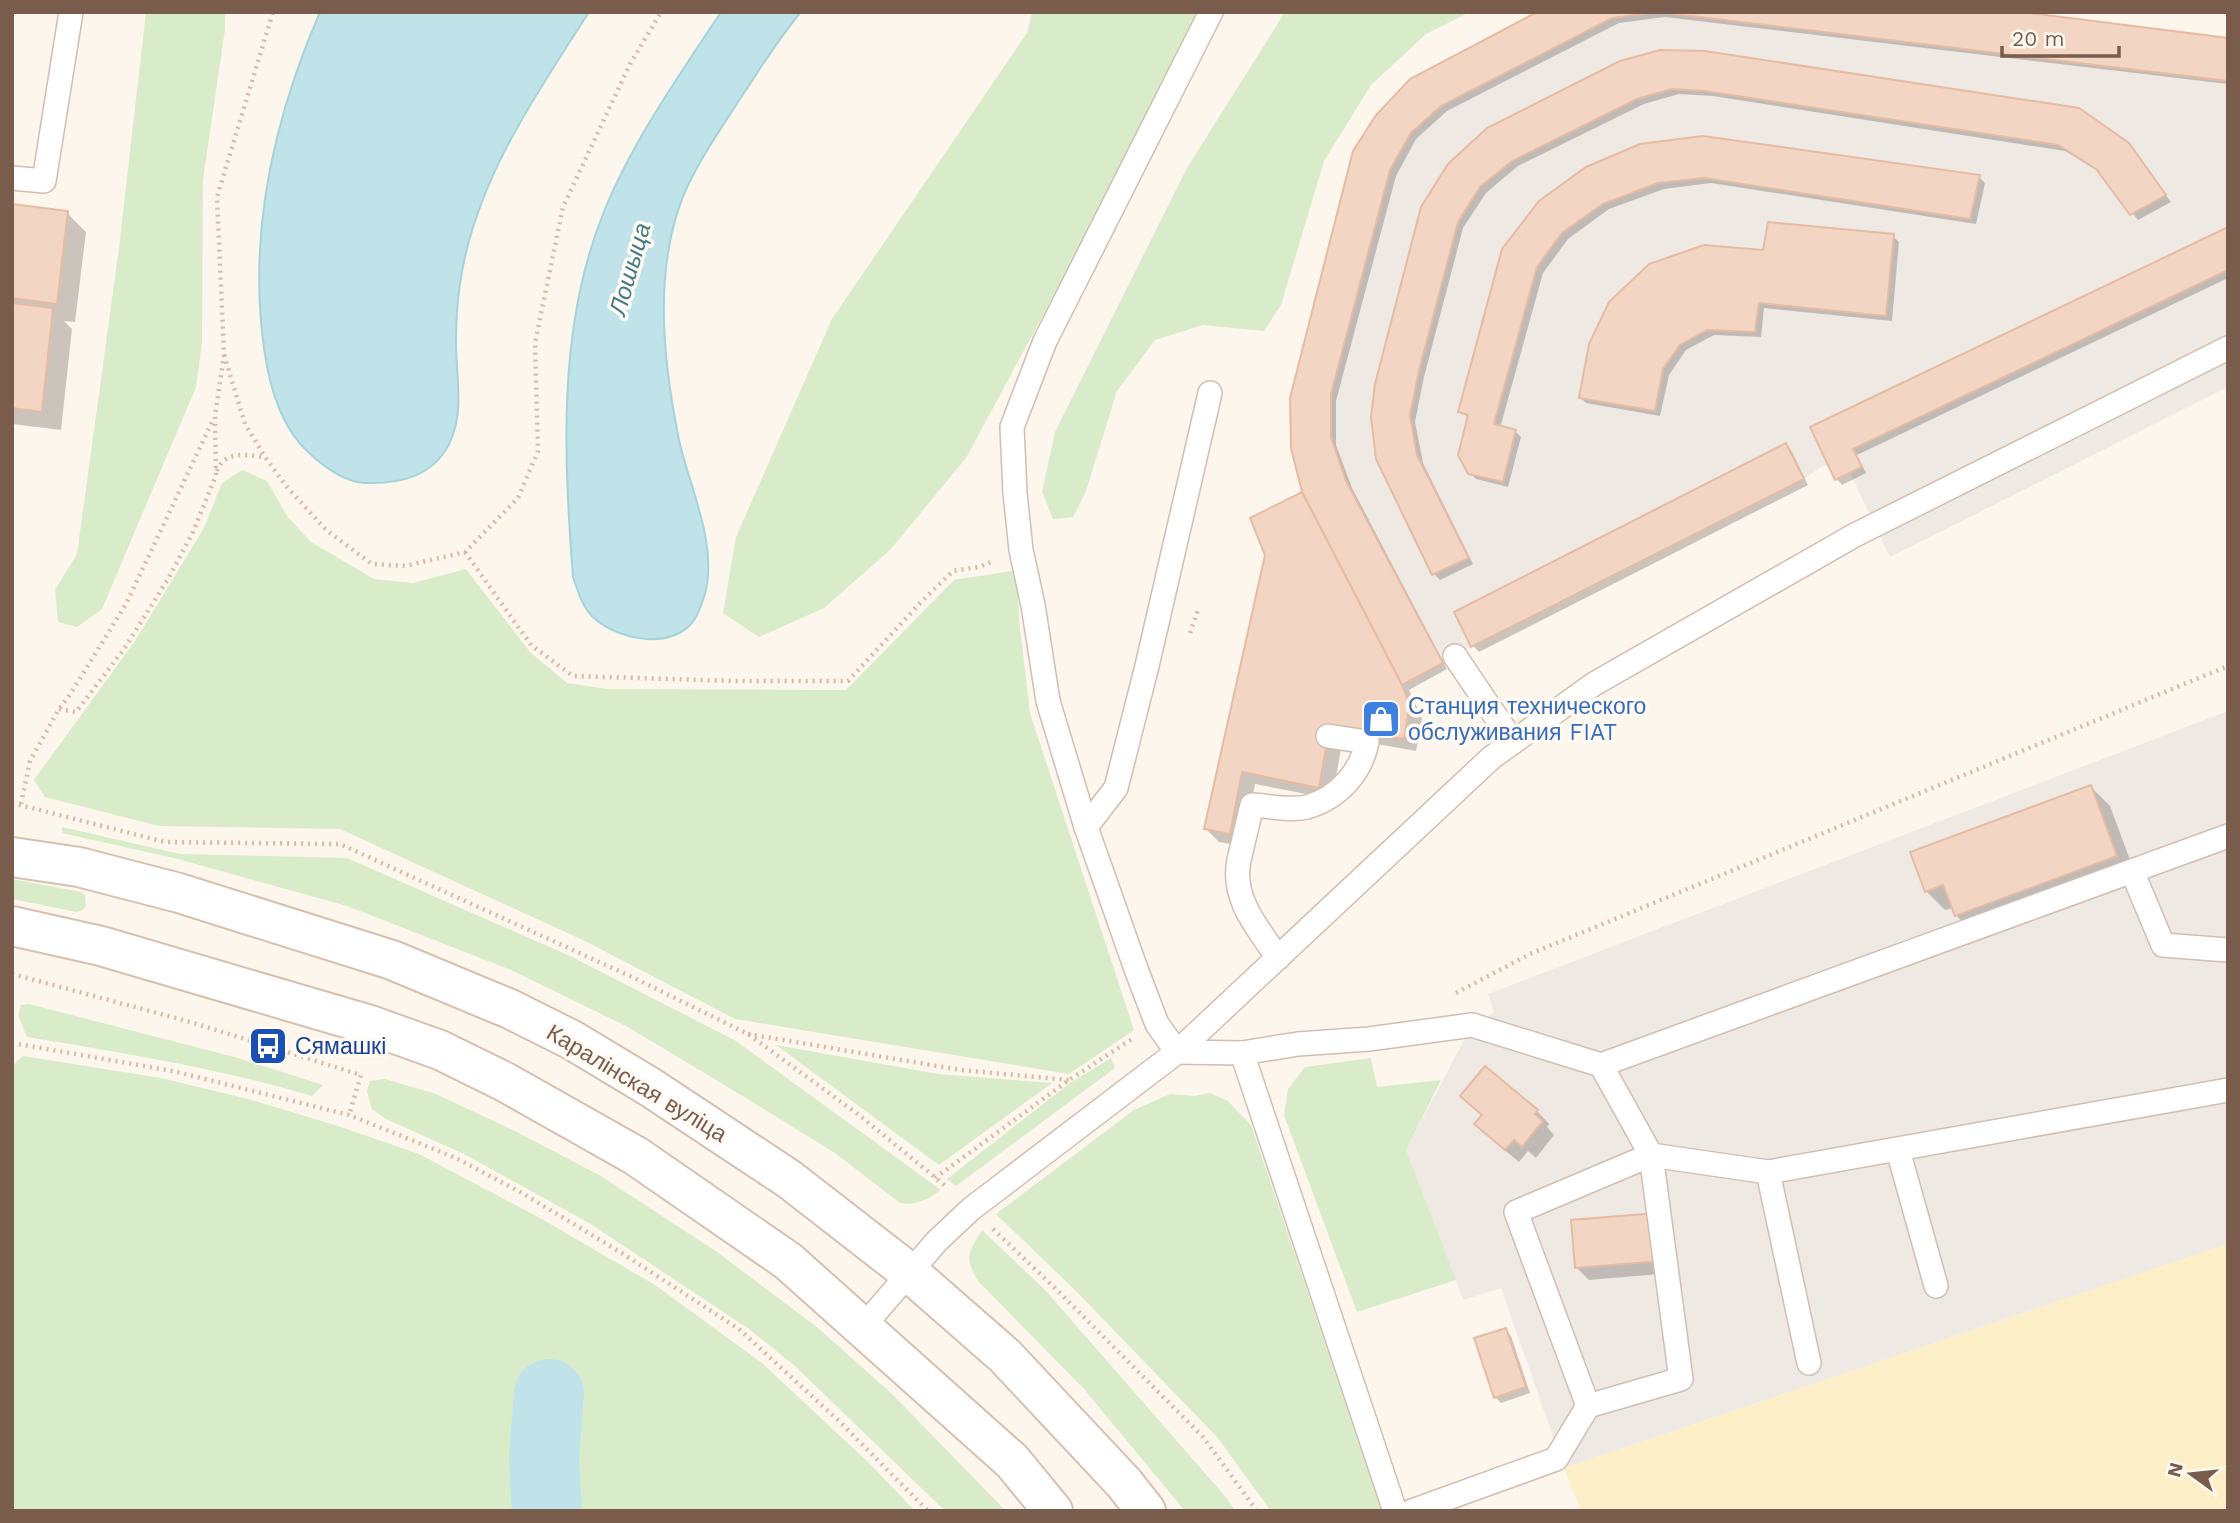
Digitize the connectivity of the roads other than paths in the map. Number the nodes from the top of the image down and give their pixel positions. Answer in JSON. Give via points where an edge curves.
{"nodes":[{"id":1,"x":71,"y":12,"type":"edge"},
{"id":2,"x":1211,"y":12,"type":"edge"},
{"id":3,"x":12,"y":178,"type":"edge"},
{"id":4,"x":2228,"y":348,"type":"edge"},
{"id":5,"x":1210,"y":393,"type":"dead end"},
{"id":6,"x":1455,"y":656,"type":"dead end"},
{"id":7,"x":1328,"y":736,"type":"dead end"},
{"id":8,"x":1513,"y":742,"type":"junction"},
{"id":9,"x":1086,"y":827,"type":"junction"},
{"id":10,"x":2228,"y":836,"type":"edge"},
{"id":11,"x":12,"y":857,"type":"edge"},
{"id":12,"x":2132,"y":871,"type":"junction"},
{"id":13,"x":12,"y":926,"type":"edge"},
{"id":14,"x":2228,"y":950,"type":"edge"},
{"id":15,"x":1278,"y":958,"type":"junction"},
{"id":16,"x":1177,"y":1052,"type":"junction"},
{"id":17,"x":1242,"y":1053,"type":"junction"},
{"id":18,"x":1601,"y":1065,"type":"junction"},
{"id":19,"x":2228,"y":1090,"type":"edge"},
{"id":20,"x":1898,"y":1150,"type":"junction"},
{"id":21,"x":1651,"y":1155,"type":"junction"},
{"id":22,"x":1768,"y":1172,"type":"junction"},
{"id":23,"x":910,"y":1273,"type":"junction"},
{"id":24,"x":1936,"y":1286,"type":"dead end"},
{"id":25,"x":862,"y":1328,"type":"junction"},
{"id":26,"x":1809,"y":1363,"type":"dead end"},
{"id":27,"x":1588,"y":1406,"type":"junction"},
{"id":28,"x":1053,"y":1511,"type":"edge"},
{"id":29,"x":1146,"y":1511,"type":"edge"},
{"id":30,"x":1395,"y":1511,"type":"edge"},
{"id":31,"x":1412,"y":1511,"type":"edge"}],
"edges":[{"from":1,"to":3,"type":"lane","via":[[44,181]]},
{"from":2,"to":9,"type":"lane","via":[[1045,341],[1012,427],[1021,550],[1048,701]]},
{"from":4,"to":8,"type":"lane","via":[[1855,535],[1594,684]]},
{"from":5,"to":9,"type":"lane","via":[[1116,789]]},
{"from":6,"to":8,"type":"lane"},
{"from":7,"to":15,"type":"lane","via":[[1367,742],[1356,774],[1333,796],[1305,807],[1252,805],[1239,860],[1241,903]]},
{"from":8,"to":15,"type":"lane"},
{"from":9,"to":16,"type":"lane","via":[[1157,1024]]},
{"from":10,"to":12,"type":"lane"},
{"from":11,"to":23,"type":"main road","name":"Каралінская вуліца","via":[[79,867],[179,893],[392,960],[510,1009],[572,1040],[662,1095],[789,1179]]},
{"from":12,"to":14,"type":"lane","via":[[2163,945]]},
{"from":12,"to":18,"type":"lane"},
{"from":13,"to":25,"type":"main road","via":[[101,946],[440,1050],[636,1156],[788,1261]]},
{"from":15,"to":16,"type":"lane"},
{"from":16,"to":17,"type":"lane"},
{"from":16,"to":23,"type":"lane","via":[[971,1209]]},
{"from":17,"to":18,"type":"lane","via":[[1472,1026]]},
{"from":17,"to":30,"type":"lane"},
{"from":18,"to":21,"type":"lane"},
{"from":19,"to":20,"type":"lane"},
{"from":20,"to":22,"type":"lane"},
{"from":20,"to":24,"type":"lane"},
{"from":21,"to":22,"type":"lane"},
{"from":21,"to":27,"type":"lane","via":[[1681,1379]]},
{"from":21,"to":27,"type":"lane","via":[[1516,1212]]},
{"from":22,"to":26,"type":"lane"},
{"from":23,"to":25,"type":"lane"},
{"from":23,"to":29,"type":"main road","name":"Каралінская вуліца","via":[[1005,1356]]},
{"from":25,"to":28,"type":"main road","via":[[1012,1461]]},
{"from":27,"to":31,"type":"lane","via":[[1556,1459]]}]}
